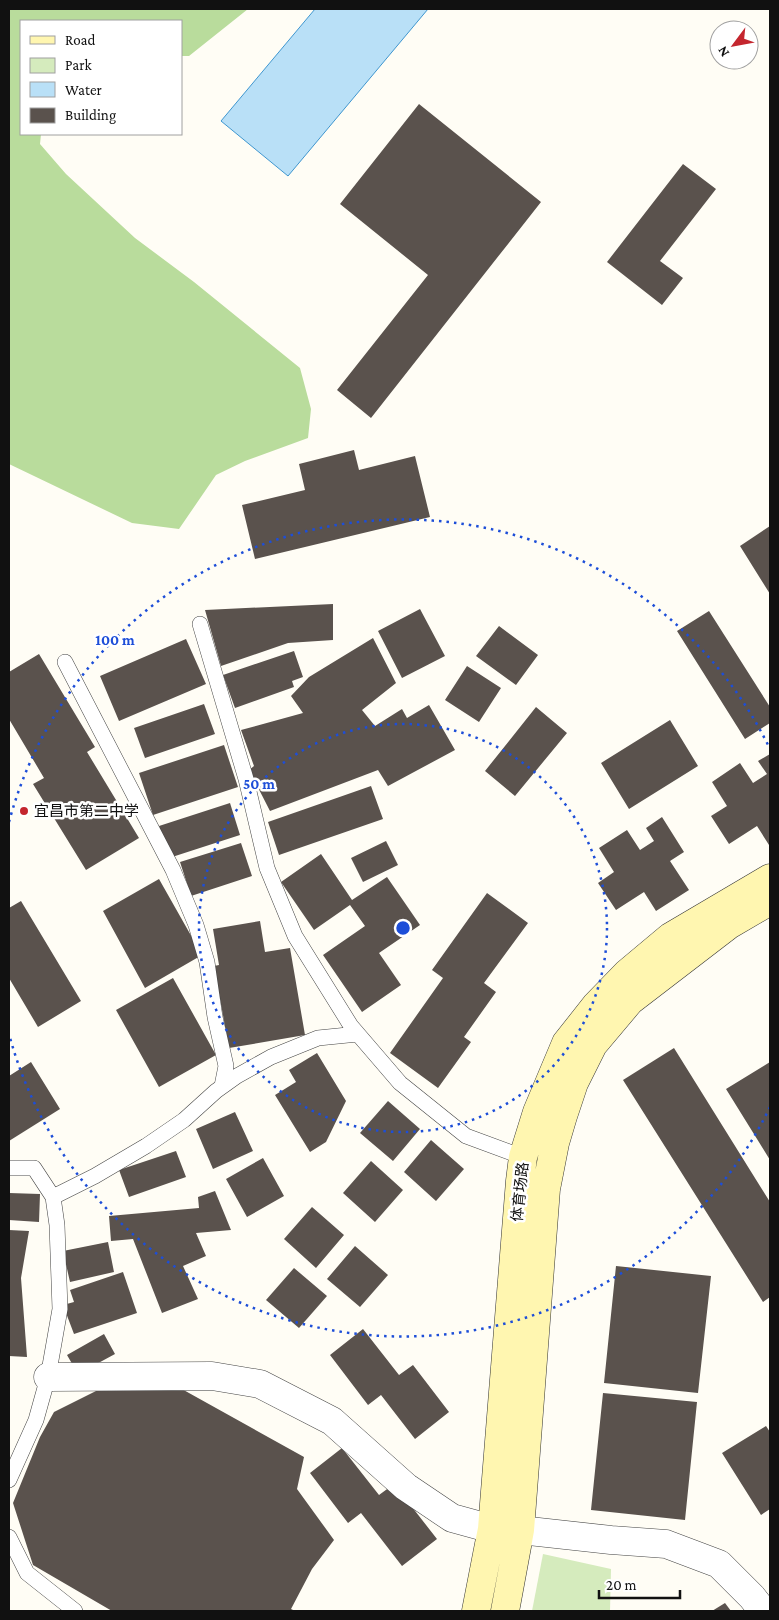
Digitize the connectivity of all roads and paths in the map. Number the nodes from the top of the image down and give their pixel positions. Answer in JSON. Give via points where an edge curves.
{"nodes":[{"id":1,"x":200,"y":624,"type":"dead end"},
{"id":2,"x":65,"y":662,"type":"dead end"},
{"id":3,"x":770,"y":878,"type":"edge"},
{"id":4,"x":770,"y":901,"type":"edge"},
{"id":5,"x":358,"y":1034,"type":"junction"},
{"id":6,"x":222,"y":1086,"type":"junction"},
{"id":7,"x":523,"y":1157,"type":"junction"},
{"id":8,"x":9,"y":1168,"type":"edge"},
{"id":9,"x":53,"y":1196,"type":"junction"},
{"id":10,"x":48,"y":1377,"type":"junction"},
{"id":11,"x":9,"y":1480,"type":"edge"},
{"id":12,"x":492,"y":1529,"type":"junction"},
{"id":13,"x":520,"y":1530,"type":"junction"},
{"id":14,"x":9,"y":1537,"type":"edge"},
{"id":15,"x":75,"y":1611,"type":"edge"},
{"id":16,"x":476,"y":1611,"type":"edge"},
{"id":17,"x":504,"y":1611,"type":"edge"},
{"id":18,"x":763,"y":1611,"type":"edge"}],
"edges":[{"from":1,"to":5,"type":"lane","via":[[246,779],[267,868],[295,936]]},
{"from":2,"to":6,"type":"lane","via":[[173,870],[196,925],[207,962],[214,1017],[226,1066]]},
{"from":3,"to":7,"type":"main road","name":"体育场路","via":[[670,937],[627,973],[596,1005],[566,1043],[537,1112]]},
{"from":4,"to":13,"type":"main road","name":"体育场路","via":[[729,925],[630,1001],[593,1045],[574,1083],[555,1143],[546,1189]]},
{"from":5,"to":6,"type":"lane","via":[[318,1038],[271,1057]]},
{"from":5,"to":7,"type":"lane","via":[[400,1083],[466,1136]]},
{"from":6,"to":9,"type":"lane","via":[[184,1120],[146,1146]]},
{"from":7,"to":12,"type":"main road","name":"体育场路"},
{"from":8,"to":9,"type":"lane","via":[[34,1168]]},
{"from":9,"to":10,"type":"lane","via":[[60,1310]]},
{"from":10,"to":11,"type":"lane","via":[[36,1420]]},
{"from":10,"to":12,"type":"street","via":[[212,1376],[260,1384],[332,1421],[406,1487],[452,1518]]},
{"from":12,"to":13,"type":"street"},
{"from":12,"to":16,"type":"main road","name":"体育场路"},
{"from":13,"to":17,"type":"main road","name":"体育场路"},
{"from":13,"to":18,"type":"street","via":[[666,1544],[719,1564]]},
{"from":14,"to":15,"type":"lane","via":[[27,1573]]}]}
